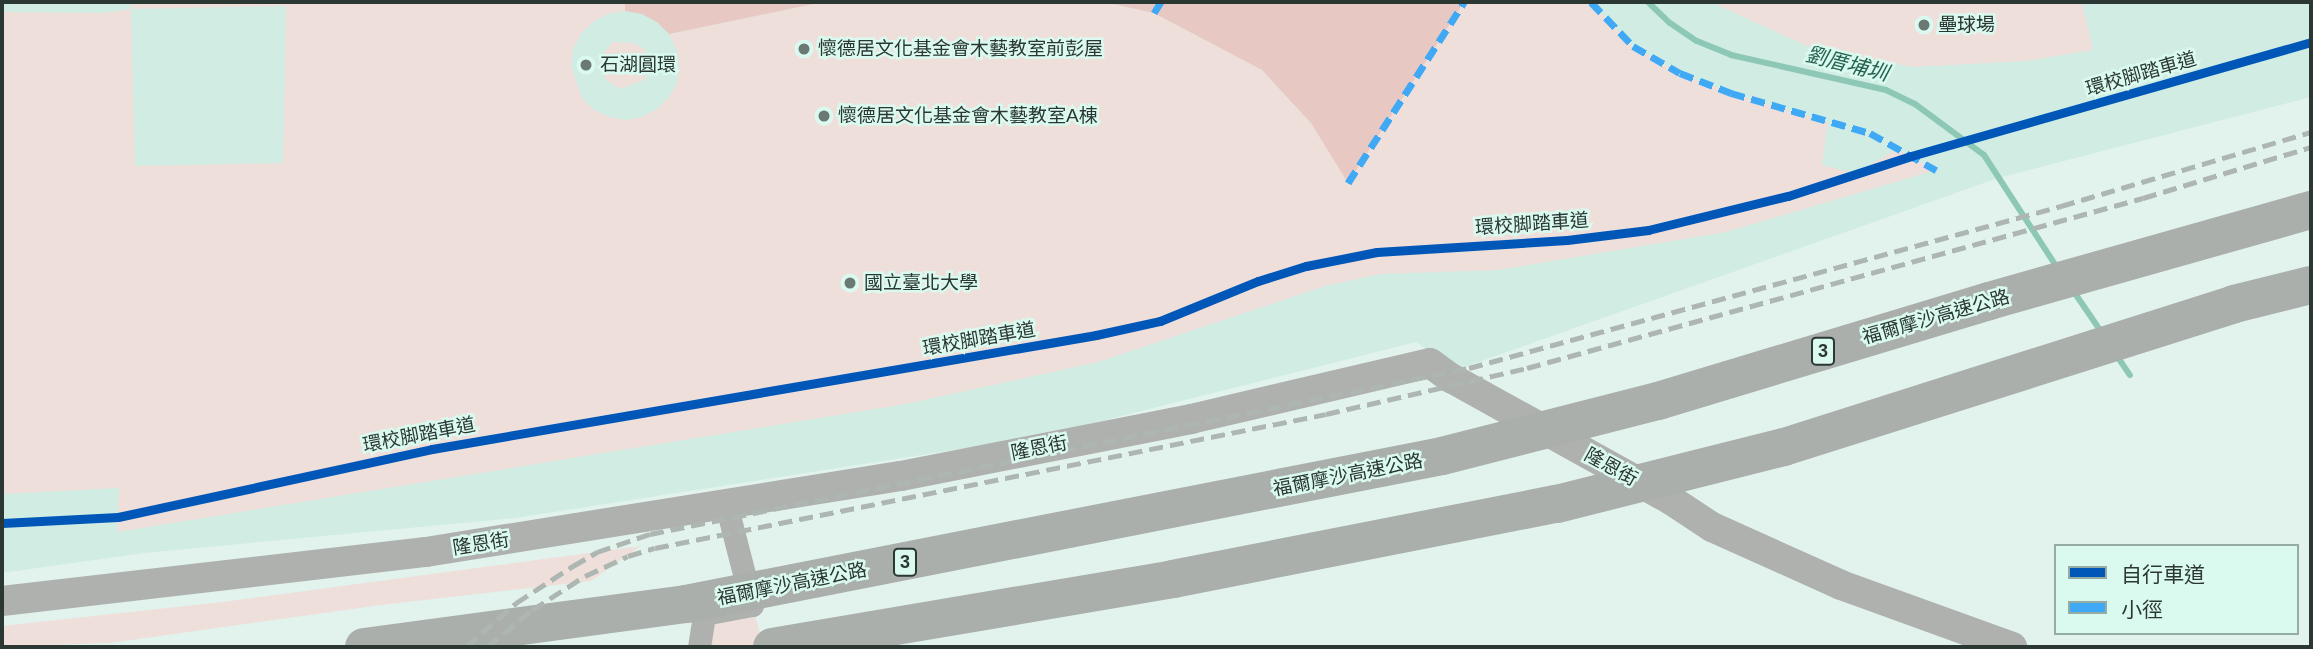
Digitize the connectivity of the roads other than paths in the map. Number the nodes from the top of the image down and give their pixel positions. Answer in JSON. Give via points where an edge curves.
{"nodes":[{"id":1,"x":2311,"y":210,"type":"edge"},
{"id":2,"x":2311,"y":285,"type":"edge"},
{"id":3,"x":726,"y":504,"type":"junction"},
{"id":4,"x":749,"y":592,"type":"junction"},
{"id":5,"x":2,"y":601,"type":"edge"},
{"id":6,"x":365,"y":647,"type":"edge"},
{"id":7,"x":699,"y":647,"type":"edge"},
{"id":8,"x":772,"y":647,"type":"edge"},
{"id":9,"x":2011,"y":647,"type":"edge"}],
"edges":[{"from":1,"to":4,"type":"highway","name":"福爾摩沙高速公路","number":"3","bridge":true,"via":[[1658,401],[1442,456]]},
{"from":2,"to":8,"type":"highway","bridge":true,"via":[[2234,304],[1784,447],[1557,504],[1173,579]]},
{"from":3,"to":4,"type":"street"},
{"from":3,"to":5,"type":"street","name":"隆恩街","via":[[426,552]]},
{"from":3,"to":9,"type":"street","name":"隆恩街","via":[[901,476],[1191,419],[1430,363],[1712,527],[1841,585]]},
{"from":4,"to":6,"type":"highway","name":"福爾摩沙高速公路","number":"3"},
{"from":4,"to":7,"type":"street","via":[[752,605],[704,614]]}]}
